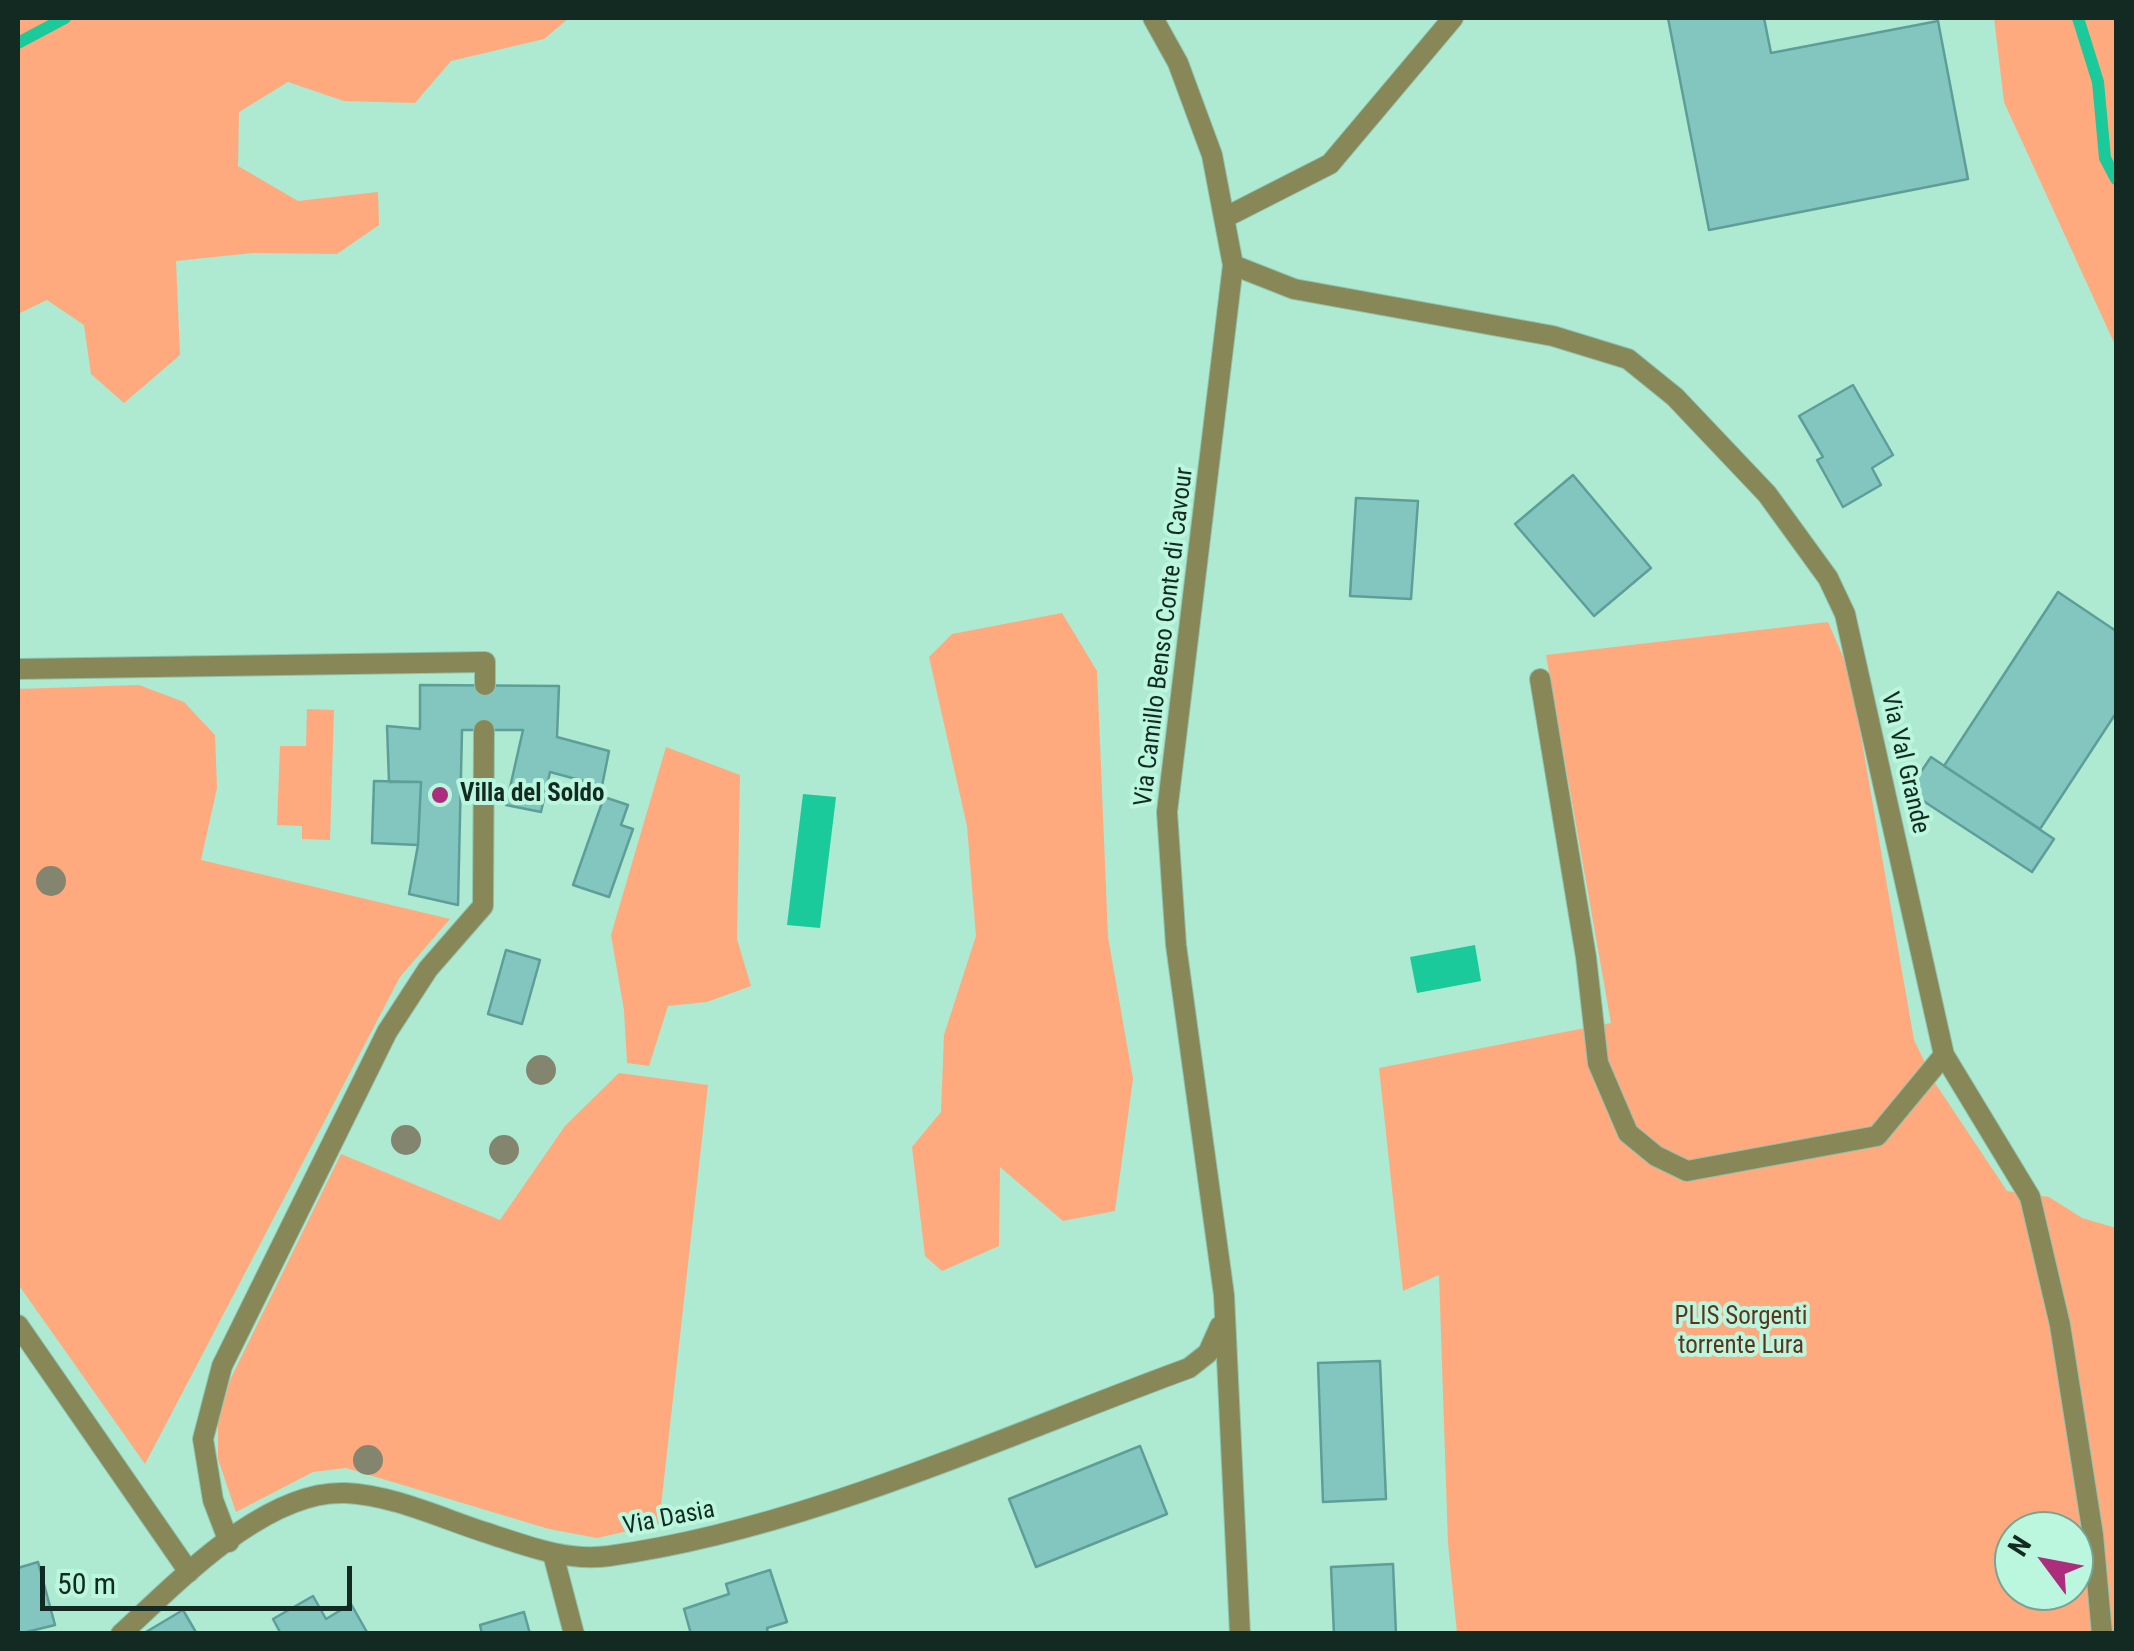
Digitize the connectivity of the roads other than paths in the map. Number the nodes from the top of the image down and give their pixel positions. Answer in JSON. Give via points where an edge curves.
{"nodes":[{"id":1,"x":1152,"y":18,"type":"edge"},
{"id":2,"x":1453,"y":18,"type":"edge"},
{"id":3,"x":1224,"y":218,"type":"junction"},
{"id":4,"x":1233,"y":265,"type":"junction"},
{"id":5,"x":18,"y":669,"type":"edge"},
{"id":6,"x":1540,"y":678,"type":"dead end"},
{"id":7,"x":485,"y":686,"type":"dead end"},
{"id":8,"x":484,"y":730,"type":"dead end"},
{"id":9,"x":1944,"y":1056,"type":"junction"},
{"id":10,"x":1223,"y":1314,"type":"junction"},
{"id":11,"x":18,"y":1325,"type":"edge"},
{"id":12,"x":229,"y":1542,"type":"junction"},
{"id":13,"x":553,"y":1554,"type":"junction"},
{"id":14,"x":189,"y":1572,"type":"junction"},
{"id":15,"x":121,"y":1634,"type":"edge"},
{"id":16,"x":574,"y":1634,"type":"edge"},
{"id":17,"x":1240,"y":1634,"type":"edge"},
{"id":18,"x":2102,"y":1634,"type":"edge"}],
"edges":[{"from":1,"to":3,"type":"street","name":"Via Camillo Benso Conte di Cavour","via":[[1178,63],[1212,155]]},
{"from":2,"to":3,"type":"street","via":[[1330,164]]},
{"from":3,"to":4,"type":"street","name":"Via Camillo Benso Conte di Cavour"},
{"from":4,"to":9,"type":"street","name":"Via Val Grande","via":[[1294,289],[1553,336],[1628,360],[1674,396],[1767,494],[1828,578],[1844,614]]},
{"from":4,"to":10,"type":"street","name":"Via Camillo Benso Conte di Cavour","via":[[1167,812],[1176,946]]},
{"from":5,"to":7,"type":"street","via":[[486,662]]},
{"from":6,"to":9,"type":"street","via":[[1598,1064],[1628,1133],[1688,1171],[1877,1136]]},
{"from":8,"to":12,"type":"street","via":[[482,906],[428,969],[387,1032],[234,1336],[208,1408],[204,1465]]},
{"from":9,"to":18,"type":"street","name":"Via Val Grande","via":[[2030,1197],[2060,1325]]},
{"from":10,"to":13,"type":"street","name":"Via Dasia","via":[[1208,1353],[1190,1368],[796,1514],[606,1557]]},
{"from":10,"to":17,"type":"street","name":"Via Camillo Benso Conte di Cavour"},
{"from":11,"to":14,"type":"street"},
{"from":12,"to":13,"type":"street","name":"Via Dasia","via":[[301,1500],[344,1493]]},
{"from":12,"to":14,"type":"street","name":"Via Dasia"},
{"from":13,"to":16,"type":"street"},
{"from":14,"to":15,"type":"street","name":"Via Dasia"}]}
